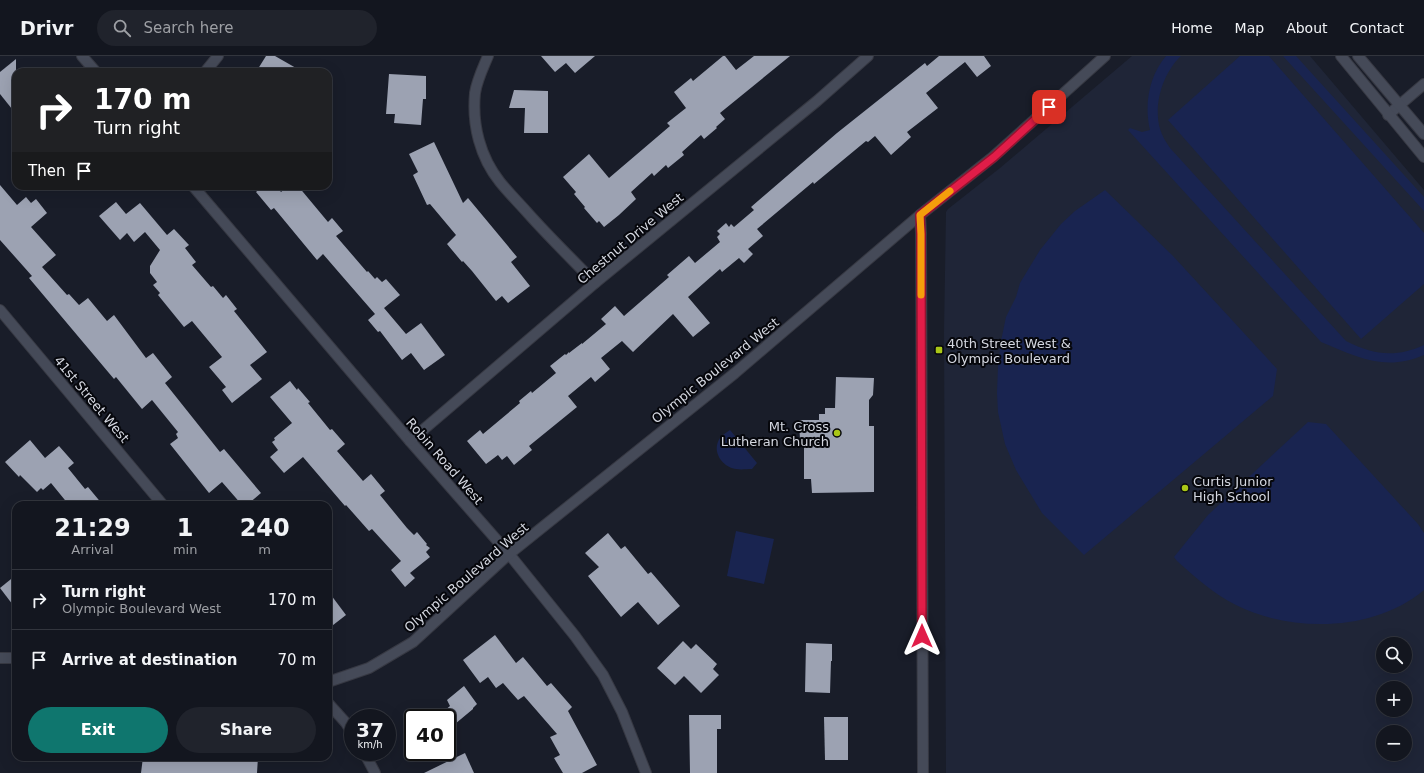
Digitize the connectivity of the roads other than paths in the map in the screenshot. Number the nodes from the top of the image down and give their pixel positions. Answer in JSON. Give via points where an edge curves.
{"nodes":[{"id":1,"x":82,"y":56,"type":"edge"},
{"id":2,"x":218,"y":56,"type":"edge"},
{"id":3,"x":488,"y":56,"type":"edge"},
{"id":4,"x":868,"y":56,"type":"edge"},
{"id":5,"x":1105,"y":56,"type":"edge"},
{"id":6,"x":1341,"y":56,"type":"edge"},
{"id":7,"x":1358,"y":56,"type":"edge"},
{"id":8,"x":92,"y":68,"type":"edge"},
{"id":9,"x":208,"y":68,"type":"edge"},
{"id":10,"x":1424,"y":84,"type":"edge"},
{"id":11,"x":1400,"y":105,"type":"junction"},
{"id":12,"x":1388,"y":115,"type":"junction"},
{"id":13,"x":1424,"y":134,"type":"edge"},
{"id":14,"x":1424,"y":157,"type":"edge"},
{"id":15,"x":195,"y":190,"type":"edge"},
{"id":16,"x":920,"y":215,"type":"junction"},
{"id":17,"x":595,"y":283,"type":"junction"},
{"id":18,"x":0,"y":310,"type":"edge"},
{"id":19,"x":410,"y":441,"type":"junction"},
{"id":20,"x":160,"y":501,"type":"edge"},
{"id":21,"x":509,"y":554,"type":"junction"},
{"id":22,"x":0,"y":658,"type":"edge"},
{"id":23,"x":12,"y":658,"type":"edge"},
{"id":24,"x":332,"y":681,"type":"edge"},
{"id":25,"x":332,"y":707,"type":"edge"},
{"id":26,"x":344,"y":721,"type":"edge"},
{"id":27,"x":369,"y":761,"type":"edge"},
{"id":28,"x":375,"y":773,"type":"edge"},
{"id":29,"x":646,"y":773,"type":"edge"},
{"id":30,"x":923,"y":773,"type":"edge"}],
"edges":[{"from":1,"to":8,"type":"street"},
{"from":2,"to":9,"type":"street"},
{"from":3,"to":17,"type":"street","via":[[475,93],[477,134],[482,152],[500,182]]},
{"from":4,"to":17,"type":"street","name":"Chestnut Drive West"},
{"from":5,"to":16,"type":"street","name":"Olympic Boulevard West","via":[[994,157]]},
{"from":6,"to":12,"type":"street"},
{"from":7,"to":11,"type":"street"},
{"from":10,"to":11,"type":"street"},
{"from":11,"to":12,"type":"street"},
{"from":11,"to":13,"type":"street"},
{"from":12,"to":14,"type":"street"},
{"from":15,"to":19,"type":"street","name":"Robin Road West"},
{"from":16,"to":21,"type":"street","name":"Olympic Boulevard West","via":[[735,373]]},
{"from":16,"to":30,"type":"street"},
{"from":17,"to":19,"type":"street","name":"Chestnut Drive West"},
{"from":18,"to":20,"type":"street","name":"41st Street West"},
{"from":19,"to":21,"type":"street","name":"Robin Road West"},
{"from":21,"to":24,"type":"street","name":"Olympic Boulevard West","via":[[413,642],[369,668]]},
{"from":21,"to":29,"type":"street","name":"Robin Road West","via":[[603,675],[622,712]]},
{"from":22,"to":23,"type":"street"},
{"from":25,"to":26,"type":"street"},
{"from":27,"to":28,"type":"street"}]}
